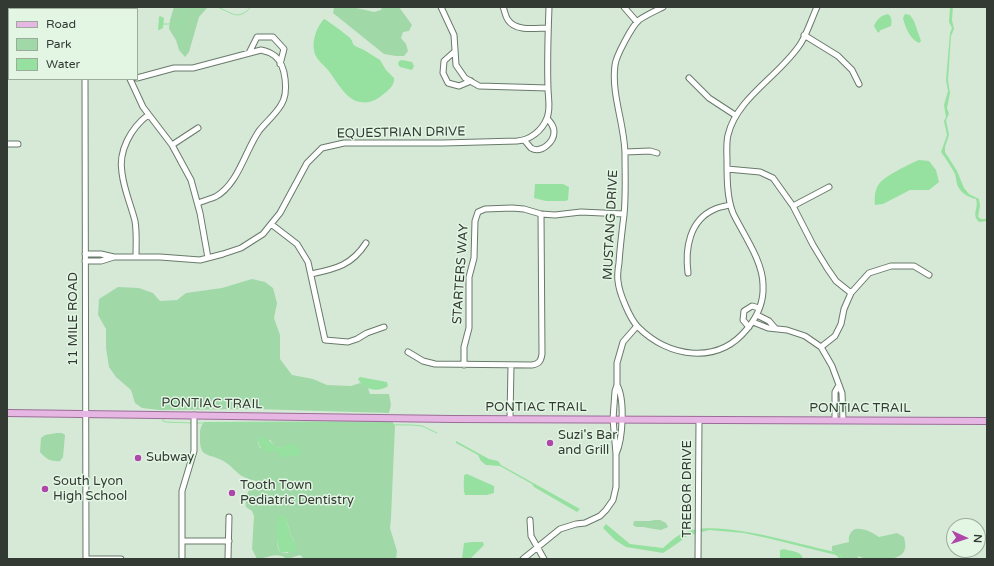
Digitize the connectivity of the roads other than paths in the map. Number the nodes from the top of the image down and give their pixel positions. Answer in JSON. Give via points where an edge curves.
{"nodes":[{"id":1,"x":441,"y":7,"type":"edge"},
{"id":2,"x":503,"y":7,"type":"edge"},
{"id":3,"x":549,"y":7,"type":"edge"},
{"id":4,"x":624,"y":7,"type":"edge"},
{"id":5,"x":663,"y":7,"type":"edge"},
{"id":6,"x":817,"y":7,"type":"edge"},
{"id":7,"x":637,"y":22,"type":"junction"},
{"id":8,"x":548,"y":28,"type":"junction"},
{"id":9,"x":804,"y":36,"type":"junction"},
{"id":10,"x":454,"y":52,"type":"junction"},
{"id":11,"x":249,"y":53,"type":"junction"},
{"id":12,"x":280,"y":64,"type":"junction"},
{"id":13,"x":138,"y":78,"type":"edge"},
{"id":14,"x":689,"y":78,"type":"dead end"},
{"id":15,"x":85,"y":80,"type":"edge"},
{"id":16,"x":131,"y":80,"type":"edge"},
{"id":17,"x":471,"y":81,"type":"junction"},
{"id":18,"x":859,"y":84,"type":"dead end"},
{"id":19,"x":548,"y":88,"type":"junction"},
{"id":20,"x":148,"y":115,"type":"junction"},
{"id":21,"x":735,"y":115,"type":"junction"},
{"id":22,"x":547,"y":118,"type":"junction"},
{"id":23,"x":198,"y":128,"type":"dead end"},
{"id":24,"x":525,"y":141,"type":"junction"},
{"id":25,"x":7,"y":144,"type":"edge"},
{"id":26,"x":18,"y":144,"type":"dead end"},
{"id":27,"x":172,"y":145,"type":"junction"},
{"id":28,"x":625,"y":152,"type":"junction"},
{"id":29,"x":657,"y":153,"type":"dead end"},
{"id":30,"x":727,"y":169,"type":"junction"},
{"id":31,"x":829,"y":187,"type":"dead end"},
{"id":32,"x":198,"y":203,"type":"junction"},
{"id":33,"x":730,"y":205,"type":"junction"},
{"id":34,"x":793,"y":206,"type":"junction"},
{"id":35,"x":541,"y":214,"type":"junction"},
{"id":36,"x":624,"y":214,"type":"junction"},
{"id":37,"x":272,"y":224,"type":"junction"},
{"id":38,"x":366,"y":242,"type":"dead end"},
{"id":39,"x":85,"y":254,"type":"junction"},
{"id":40,"x":114,"y":257,"type":"junction"},
{"id":41,"x":136,"y":258,"type":"junction"},
{"id":42,"x":208,"y":258,"type":"junction"},
{"id":43,"x":85,"y":261,"type":"junction"},
{"id":44,"x":688,"y":273,"type":"dead end"},
{"id":45,"x":311,"y":274,"type":"junction"},
{"id":46,"x":929,"y":275,"type":"dead end"},
{"id":47,"x":851,"y":293,"type":"junction"},
{"id":48,"x":759,"y":308,"type":"junction"},
{"id":49,"x":757,"y":314,"type":"junction"},
{"id":50,"x":753,"y":322,"type":"junction"},
{"id":51,"x":384,"y":326,"type":"dead end"},
{"id":52,"x":637,"y":326,"type":"junction"},
{"id":53,"x":749,"y":327,"type":"junction"},
{"id":54,"x":775,"y":328,"type":"junction"},
{"id":55,"x":821,"y":347,"type":"junction"},
{"id":56,"x":408,"y":352,"type":"dead end"},
{"id":57,"x":464,"y":365,"type":"junction"},
{"id":58,"x":510,"y":365,"type":"junction"},
{"id":59,"x":839,"y":385,"type":"junction"},
{"id":60,"x":617,"y":386,"type":"junction"},
{"id":61,"x":7,"y":413,"type":"edge"},
{"id":62,"x":85,"y":414,"type":"junction"},
{"id":63,"x":194,"y":415,"type":"junction"},
{"id":64,"x":510,"y":418,"type":"junction"},
{"id":65,"x":613,"y":419,"type":"junction"},
{"id":66,"x":622,"y":419,"type":"junction"},
{"id":67,"x":699,"y":420,"type":"junction"},
{"id":68,"x":835,"y":420,"type":"junction"},
{"id":69,"x":843,"y":420,"type":"junction"},
{"id":70,"x":987,"y":421,"type":"edge"},
{"id":71,"x":616,"y":454,"type":"junction"},
{"id":72,"x":229,"y":517,"type":"dead end"},
{"id":73,"x":530,"y":520,"type":"dead end"},
{"id":74,"x":182,"y":541,"type":"junction"},
{"id":75,"x":229,"y":541,"type":"junction"},
{"id":76,"x":538,"y":548,"type":"junction"},
{"id":77,"x":121,"y":558,"type":"edge"},
{"id":78,"x":228,"y":558,"type":"edge"},
{"id":79,"x":86,"y":559,"type":"edge"},
{"id":80,"x":182,"y":559,"type":"edge"},
{"id":81,"x":523,"y":559,"type":"edge"},
{"id":82,"x":544,"y":559,"type":"edge"},
{"id":83,"x":698,"y":559,"type":"edge"}],
"edges":[{"from":1,"to":10,"type":"street","via":[[454,35]]},
{"from":2,"to":8,"type":"street","via":[[508,20],[516,27]]},
{"from":3,"to":8,"type":"street"},
{"from":4,"to":7,"type":"street"},
{"from":5,"to":7,"type":"street","name":"MUSTANG DRIVE"},
{"from":6,"to":9,"type":"street"},
{"from":7,"to":28,"type":"street","name":"MUSTANG DRIVE","via":[[619,51],[615,65],[615,90]]},
{"from":8,"to":19,"type":"street"},
{"from":9,"to":18,"type":"street","via":[[838,56],[852,70]]},
{"from":9,"to":21,"type":"street","via":[[777,71]]},
{"from":10,"to":17,"type":"street","via":[[456,65],[465,78]]},
{"from":10,"to":17,"type":"street","via":[[444,61],[443,73],[448,83],[459,86]]},
{"from":11,"to":12,"type":"street","via":[[261,50],[269,52]]},
{"from":11,"to":12,"type":"street","via":[[257,37],[273,37],[284,49]]},
{"from":11,"to":13,"type":"street","via":[[193,68],[174,68]]},
{"from":12,"to":32,"type":"street","via":[[285,78],[282,104],[259,131],[226,189]]},
{"from":14,"to":21,"type":"street","via":[[708,98]]},
{"from":15,"to":39,"type":"street","name":"11 MILE ROAD"},
{"from":16,"to":20,"type":"street","via":[[136,96]]},
{"from":17,"to":19,"type":"street","via":[[479,86]]},
{"from":19,"to":22,"type":"street"},
{"from":20,"to":27,"type":"street"},
{"from":20,"to":41,"type":"street","via":[[129,136],[121,160],[123,181],[135,223]]},
{"from":21,"to":30,"type":"street","via":[[727,136]]},
{"from":22,"to":24,"type":"street","via":[[541,128]]},
{"from":22,"to":24,"type":"street","name":"EQUESTRIAN DRIVE","via":[[554,131],[554,137],[550,142],[542,149],[536,150]]},
{"from":23,"to":27,"type":"street"},
{"from":24,"to":37,"type":"street","name":"EQUESTRIAN DRIVE","via":[[344,142],[328,146],[322,148],[307,164]]},
{"from":25,"to":26,"type":"street"},
{"from":27,"to":32,"type":"street","via":[[191,180]]},
{"from":28,"to":29,"type":"street"},
{"from":28,"to":36,"type":"street","name":"MUSTANG DRIVE"},
{"from":30,"to":33,"type":"street"},
{"from":30,"to":34,"type":"street","via":[[760,172],[774,178]]},
{"from":31,"to":34,"type":"street"},
{"from":32,"to":42,"type":"street"},
{"from":33,"to":44,"type":"street","via":[[714,210],[696,223],[690,237],[686,261]]},
{"from":33,"to":48,"type":"street","name":"MUSTANG DRIVE","via":[[762,272],[763,286]]},
{"from":34,"to":47,"type":"street","via":[[827,268],[836,281]]},
{"from":35,"to":36,"type":"street","name":"STARTERS WAY"},
{"from":35,"to":57,"type":"street","name":"STARTERS WAY","via":[[512,208],[485,209],[476,215],[474,258],[469,277]]},
{"from":35,"to":58,"type":"street","via":[[541,359],[536,365]]},
{"from":36,"to":52,"type":"street","name":"MUSTANG DRIVE","via":[[618,281],[622,297]]},
{"from":37,"to":42,"type":"street","name":"EQUESTRIAN DRIVE","via":[[241,248]]},
{"from":37,"to":45,"type":"street","via":[[297,244],[308,262]]},
{"from":38,"to":45,"type":"street","via":[[352,260],[337,268]]},
{"from":39,"to":40,"type":"street","name":"EQUESTRIAN DRIVE"},
{"from":39,"to":43,"type":"street","name":"11 MILE ROAD"},
{"from":40,"to":41,"type":"street","name":"EQUESTRIAN DRIVE"},
{"from":40,"to":43,"type":"street","name":"EQUESTRIAN DRIVE"},
{"from":41,"to":42,"type":"street","name":"EQUESTRIAN DRIVE"},
{"from":43,"to":62,"type":"street","name":"11 MILE ROAD"},
{"from":45,"to":51,"type":"street","via":[[325,340],[348,342]]},
{"from":46,"to":47,"type":"street","via":[[914,266],[891,266],[869,273]]},
{"from":47,"to":55,"type":"street","via":[[835,336]]},
{"from":48,"to":49,"type":"street","name":"MUSTANG DRIVE"},
{"from":48,"to":53,"type":"street","via":[[752,306],[744,311],[742,320]]},
{"from":49,"to":50,"type":"street","name":"MUSTANG DRIVE"},
{"from":49,"to":54,"type":"street"},
{"from":50,"to":53,"type":"street","name":"MUSTANG DRIVE"},
{"from":50,"to":54,"type":"street"},
{"from":52,"to":53,"type":"street","name":"MUSTANG DRIVE","via":[[664,347],[699,353],[713,352],[727,345],[740,338]]},
{"from":52,"to":60,"type":"street","via":[[623,342],[619,353]]},
{"from":54,"to":55,"type":"street","via":[[805,336]]},
{"from":55,"to":59,"type":"street"},
{"from":56,"to":57,"type":"street","via":[[429,363]]},
{"from":57,"to":58,"type":"street"},
{"from":58,"to":64,"type":"street"},
{"from":59,"to":68,"type":"street","via":[[835,392]]},
{"from":59,"to":69,"type":"street","via":[[842,393]]},
{"from":60,"to":65,"type":"street"},
{"from":60,"to":66,"type":"street","via":[[621,391]]},
{"from":61,"to":62,"type":"main road","name":"PONTIAC TRAIL"},
{"from":62,"to":63,"type":"main road","name":"PONTIAC TRAIL"},
{"from":62,"to":79,"type":"street","name":"11 MILE ROAD"},
{"from":63,"to":64,"type":"main road","name":"PONTIAC TRAIL"},
{"from":63,"to":74,"type":"street","via":[[194,451],[182,491]]},
{"from":64,"to":65,"type":"main road","name":"PONTIAC TRAIL"},
{"from":65,"to":66,"type":"main road","name":"PONTIAC TRAIL"},
{"from":65,"to":71,"type":"street"},
{"from":66,"to":67,"type":"main road","name":"PONTIAC TRAIL"},
{"from":66,"to":71,"type":"street"},
{"from":67,"to":68,"type":"main road","name":"PONTIAC TRAIL"},
{"from":67,"to":83,"type":"street","name":"TREBOR DRIVE"},
{"from":68,"to":69,"type":"main road","name":"PONTIAC TRAIL"},
{"from":69,"to":70,"type":"main road","name":"PONTIAC TRAIL"},
{"from":71,"to":76,"type":"street","via":[[615,493],[606,510],[593,520],[560,529]]},
{"from":72,"to":75,"type":"street"},
{"from":73,"to":76,"type":"street","via":[[531,536]]},
{"from":74,"to":75,"type":"street"},
{"from":74,"to":80,"type":"street"},
{"from":75,"to":78,"type":"street"},
{"from":76,"to":81,"type":"street"},
{"from":76,"to":82,"type":"street"},
{"from":77,"to":79,"type":"street"}]}
